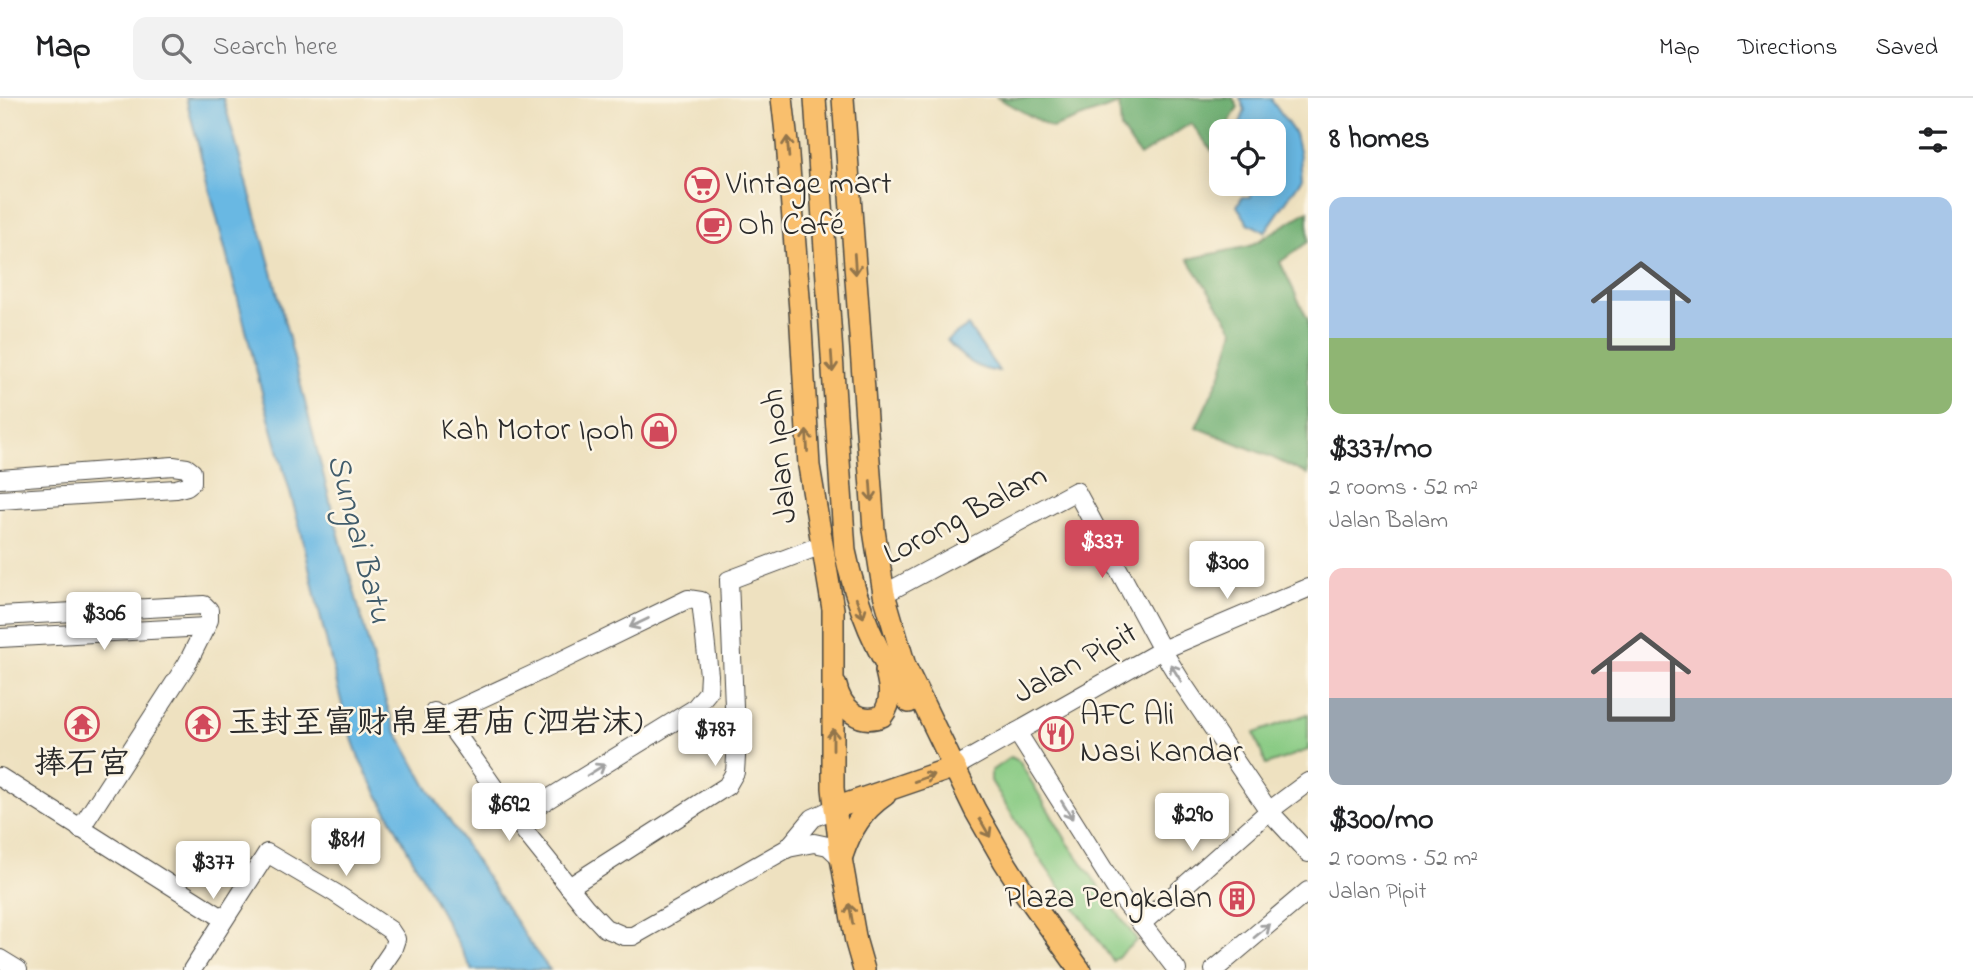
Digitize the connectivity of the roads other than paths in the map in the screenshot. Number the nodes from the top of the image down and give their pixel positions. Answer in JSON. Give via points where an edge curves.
{"nodes":[{"id":1,"x":782,"y":98,"type":"edge"},
{"id":2,"x":815,"y":98,"type":"edge"},
{"id":3,"x":843,"y":98,"type":"edge"},
{"id":4,"x":0,"y":479,"type":"edge"},
{"id":5,"x":0,"y":500,"type":"edge"},
{"id":6,"x":822,"y":545,"type":"junction"},
{"id":7,"x":1308,"y":588,"type":"edge"},
{"id":8,"x":884,"y":594,"type":"junction"},
{"id":9,"x":0,"y":616,"type":"edge"},
{"id":10,"x":206,"y":627,"type":"junction"},
{"id":11,"x":0,"y":638,"type":"edge"},
{"id":12,"x":1162,"y":650,"type":"junction"},
{"id":13,"x":882,"y":656,"type":"junction"},
{"id":14,"x":834,"y":678,"type":"junction"},
{"id":15,"x":1017,"y":732,"type":"junction"},
{"id":16,"x":955,"y":766,"type":"junction"},
{"id":17,"x":0,"y":777,"type":"edge"},
{"id":18,"x":1308,"y":782,"type":"edge"},
{"id":19,"x":893,"y":789,"type":"junction"},
{"id":20,"x":835,"y":808,"type":"junction"},
{"id":21,"x":1269,"y":811,"type":"junction"},
{"id":22,"x":516,"y":817,"type":"junction"},
{"id":23,"x":80,"y":829,"type":"junction"},
{"id":24,"x":788,"y":848,"type":"junction"},
{"id":25,"x":1308,"y":853,"type":"edge"},
{"id":26,"x":841,"y":858,"type":"junction"},
{"id":27,"x":569,"y":887,"type":"junction"},
{"id":28,"x":1308,"y":891,"type":"edge"},
{"id":29,"x":224,"y":919,"type":"junction"},
{"id":30,"x":1141,"y":924,"type":"junction"},
{"id":31,"x":0,"y":959,"type":"edge"},
{"id":32,"x":18,"y":970,"type":"edge"},
{"id":33,"x":192,"y":970,"type":"edge"},
{"id":34,"x":379,"y":970,"type":"edge"},
{"id":35,"x":864,"y":970,"type":"edge"},
{"id":36,"x":1080,"y":970,"type":"edge"},
{"id":37,"x":1177,"y":970,"type":"edge"},
{"id":38,"x":1214,"y":970,"type":"edge"}],
"edges":[{"from":6,"to":1,"type":"main road","name":"Jalan Ipoh","one_way":true,"via":[[809,466]]},
{"from":2,"to":13,"type":"main road","name":"Jalan Ipoh","one_way":true,"via":[[845,551],[851,584]]},
{"from":3,"to":8,"type":"main road","one_way":true,"via":[[874,530]]},
{"from":4,"to":5,"type":"street","via":[[173,466],[192,472],[192,482],[176,489]]},
{"from":6,"to":14,"type":"main road","name":"Jalan Ipoh","via":[[833,609]]},
{"from":6,"to":27,"type":"street","via":[[729,580],[736,757],[727,786]]},
{"from":7,"to":12,"type":"street","name":"Jalan Pipit"},
{"from":8,"to":12,"type":"street","name":"Lorong Balam","via":[[1076,491]]},
{"from":8,"to":16,"type":"main road","via":[[905,666]]},
{"from":9,"to":10,"type":"street","via":[[204,605],[209,610]]},
{"from":10,"to":11,"type":"street"},
{"from":10,"to":23,"type":"street"},
{"from":12,"to":15,"type":"street","name":"Jalan Pipit"},
{"from":21,"to":12,"type":"street","one_way":true},
{"from":13,"to":14,"type":"main road","via":[[890,692],[882,716],[862,719],[850,711],[838,697]]},
{"from":13,"to":16,"type":"main road","name":"Jalan Ipoh"},
{"from":20,"to":14,"type":"main road","name":"Jalan Ipoh","one_way":true},
{"from":15,"to":16,"type":"street","name":"Jalan Pipit"},
{"from":15,"to":30,"type":"street","one_way":true},
{"from":19,"to":16,"type":"main road","one_way":true},
{"from":16,"to":36,"type":"main road","one_way":true,"via":[[1009,869]]},
{"from":17,"to":23,"type":"street"},
{"from":18,"to":21,"type":"street"},
{"from":19,"to":20,"type":"main road"},
{"from":19,"to":26,"type":"main road","via":[[869,806]]},
{"from":20,"to":24,"type":"street","via":[[813,818]]},
{"from":20,"to":26,"type":"main road","name":"Jalan Ipoh"},
{"from":21,"to":25,"type":"street"},
{"from":21,"to":30,"type":"street"},
{"from":22,"to":22,"type":"street","one_way":true,"via":[[694,709],[708,692],[701,601],[688,599],[536,673],[436,714],[464,744]]},
{"from":22,"to":27,"type":"street"},
{"from":23,"to":29,"type":"street"},
{"from":24,"to":26,"type":"street","via":[[828,846]]},
{"from":24,"to":27,"type":"street","via":[[633,936],[605,928]]},
{"from":35,"to":26,"type":"main road","name":"Jalan Ipoh","one_way":true},
{"from":38,"to":28,"type":"street","one_way":true},
{"from":29,"to":33,"type":"street"},
{"from":29,"to":34,"type":"street","via":[[267,853],[390,930],[396,939]]},
{"from":30,"to":37,"type":"street"},
{"from":31,"to":32,"type":"street"}]}
